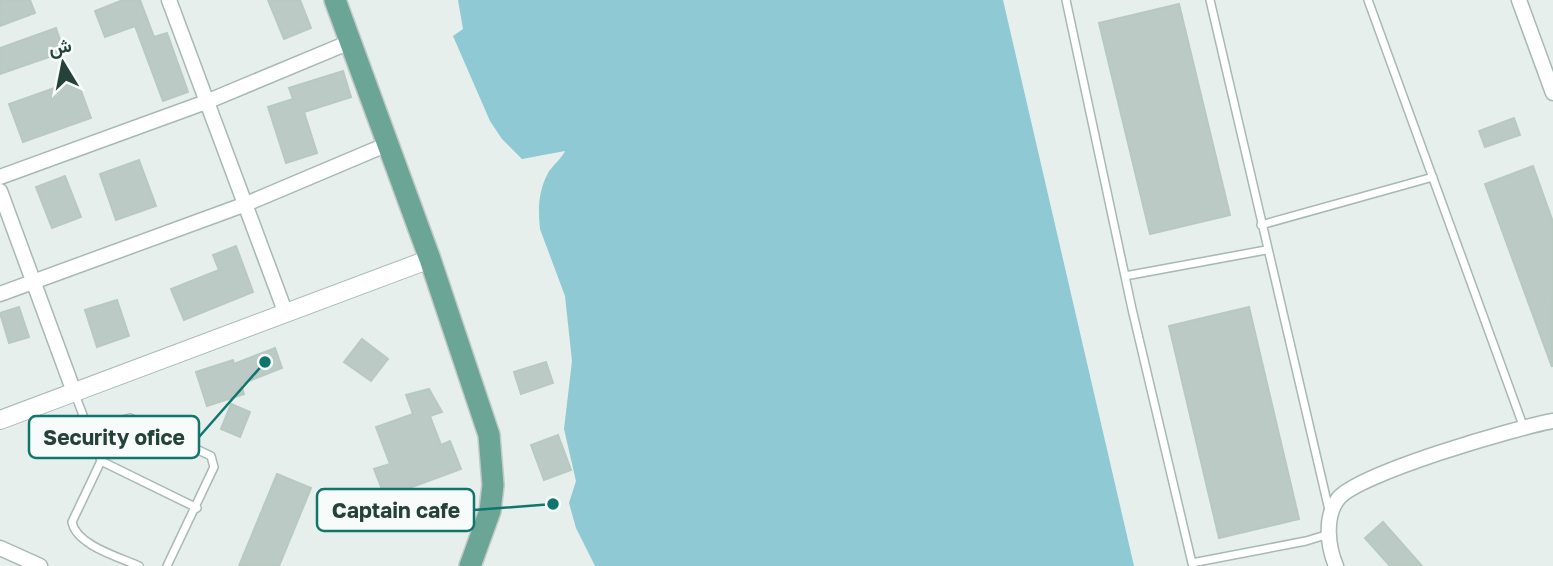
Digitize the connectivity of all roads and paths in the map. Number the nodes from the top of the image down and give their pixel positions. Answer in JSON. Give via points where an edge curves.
{"nodes":[{"id":1,"x":169,"y":0,"type":"edge"},
{"id":2,"x":335,"y":0,"type":"edge"},
{"id":3,"x":1066,"y":0,"type":"edge"},
{"id":4,"x":1210,"y":0,"type":"edge"},
{"id":5,"x":1368,"y":0,"type":"edge"},
{"id":6,"x":1519,"y":0,"type":"edge"},
{"id":7,"x":350,"y":42,"type":"junction"},
{"id":8,"x":1553,"y":93,"type":"edge"},
{"id":9,"x":206,"y":102,"type":"junction"},
{"id":10,"x":388,"y":144,"type":"junction"},
{"id":11,"x":0,"y":177,"type":"edge"},
{"id":12,"x":1433,"y":177,"type":"junction"},
{"id":13,"x":0,"y":191,"type":"edge"},
{"id":14,"x":246,"y":204,"type":"junction"},
{"id":15,"x":1261,"y":225,"type":"junction"},
{"id":16,"x":1266,"y":250,"type":"junction"},
{"id":17,"x":430,"y":259,"type":"junction"},
{"id":18,"x":1125,"y":276,"type":"junction"},
{"id":19,"x":33,"y":283,"type":"junction"},
{"id":20,"x":0,"y":294,"type":"edge"},
{"id":21,"x":286,"y":314,"type":"junction"},
{"id":22,"x":74,"y":392,"type":"junction"},
{"id":23,"x":1553,"y":415,"type":"edge"},
{"id":24,"x":0,"y":420,"type":"edge"},
{"id":25,"x":1546,"y":423,"type":"edge"},
{"id":26,"x":88,"y":428,"type":"junction"},
{"id":27,"x":1524,"y":428,"type":"junction"},
{"id":28,"x":101,"y":461,"type":"junction"},
{"id":29,"x":197,"y":508,"type":"junction"},
{"id":30,"x":1330,"y":514,"type":"junction"},
{"id":31,"x":1329,"y":533,"type":"junction"},
{"id":32,"x":0,"y":548,"type":"edge"},
{"id":33,"x":1193,"y":565,"type":"edge"},
{"id":34,"x":40,"y":566,"type":"edge"},
{"id":35,"x":139,"y":566,"type":"edge"},
{"id":36,"x":167,"y":566,"type":"edge"},
{"id":37,"x":470,"y":566,"type":"edge"},
{"id":38,"x":1336,"y":566,"type":"edge"}],
"edges":[{"from":1,"to":9,"type":"street"},
{"from":2,"to":7,"type":"main road"},
{"from":3,"to":18,"type":"lane"},
{"from":4,"to":15,"type":"lane"},
{"from":5,"to":12,"type":"lane"},
{"from":6,"to":8,"type":"street"},
{"from":7,"to":9,"type":"street"},
{"from":7,"to":10,"type":"main road"},
{"from":9,"to":11,"type":"street"},
{"from":9,"to":14,"type":"street"},
{"from":10,"to":14,"type":"street"},
{"from":10,"to":17,"type":"main road"},
{"from":12,"to":15,"type":"lane"},
{"from":12,"to":27,"type":"lane"},
{"from":13,"to":19,"type":"street"},
{"from":14,"to":19,"type":"street"},
{"from":14,"to":21,"type":"street"},
{"from":15,"to":16,"type":"lane"},
{"from":16,"to":18,"type":"lane"},
{"from":16,"to":30,"type":"lane"},
{"from":17,"to":21,"type":"street"},
{"from":17,"to":37,"type":"main road","via":[[478,397],[493,461],[490,511]]},
{"from":18,"to":33,"type":"lane"},
{"from":19,"to":20,"type":"street"},
{"from":19,"to":22,"type":"street"},
{"from":21,"to":22,"type":"street"},
{"from":22,"to":24,"type":"street"},
{"from":22,"to":26,"type":"lane"},
{"from":23,"to":25,"type":"street"},
{"from":25,"to":27,"type":"street"},
{"from":26,"to":28,"type":"lane"},
{"from":26,"to":29,"type":"lane","via":[[130,418],[203,450],[214,467]]},
{"from":27,"to":30,"type":"street","via":[[1352,486]]},
{"from":28,"to":29,"type":"lane"},
{"from":28,"to":35,"type":"lane","via":[[72,522],[73,529],[81,538]]},
{"from":29,"to":36,"type":"lane"},
{"from":30,"to":31,"type":"street"},
{"from":31,"to":33,"type":"lane"},
{"from":31,"to":38,"type":"street"},
{"from":32,"to":34,"type":"street"}]}
